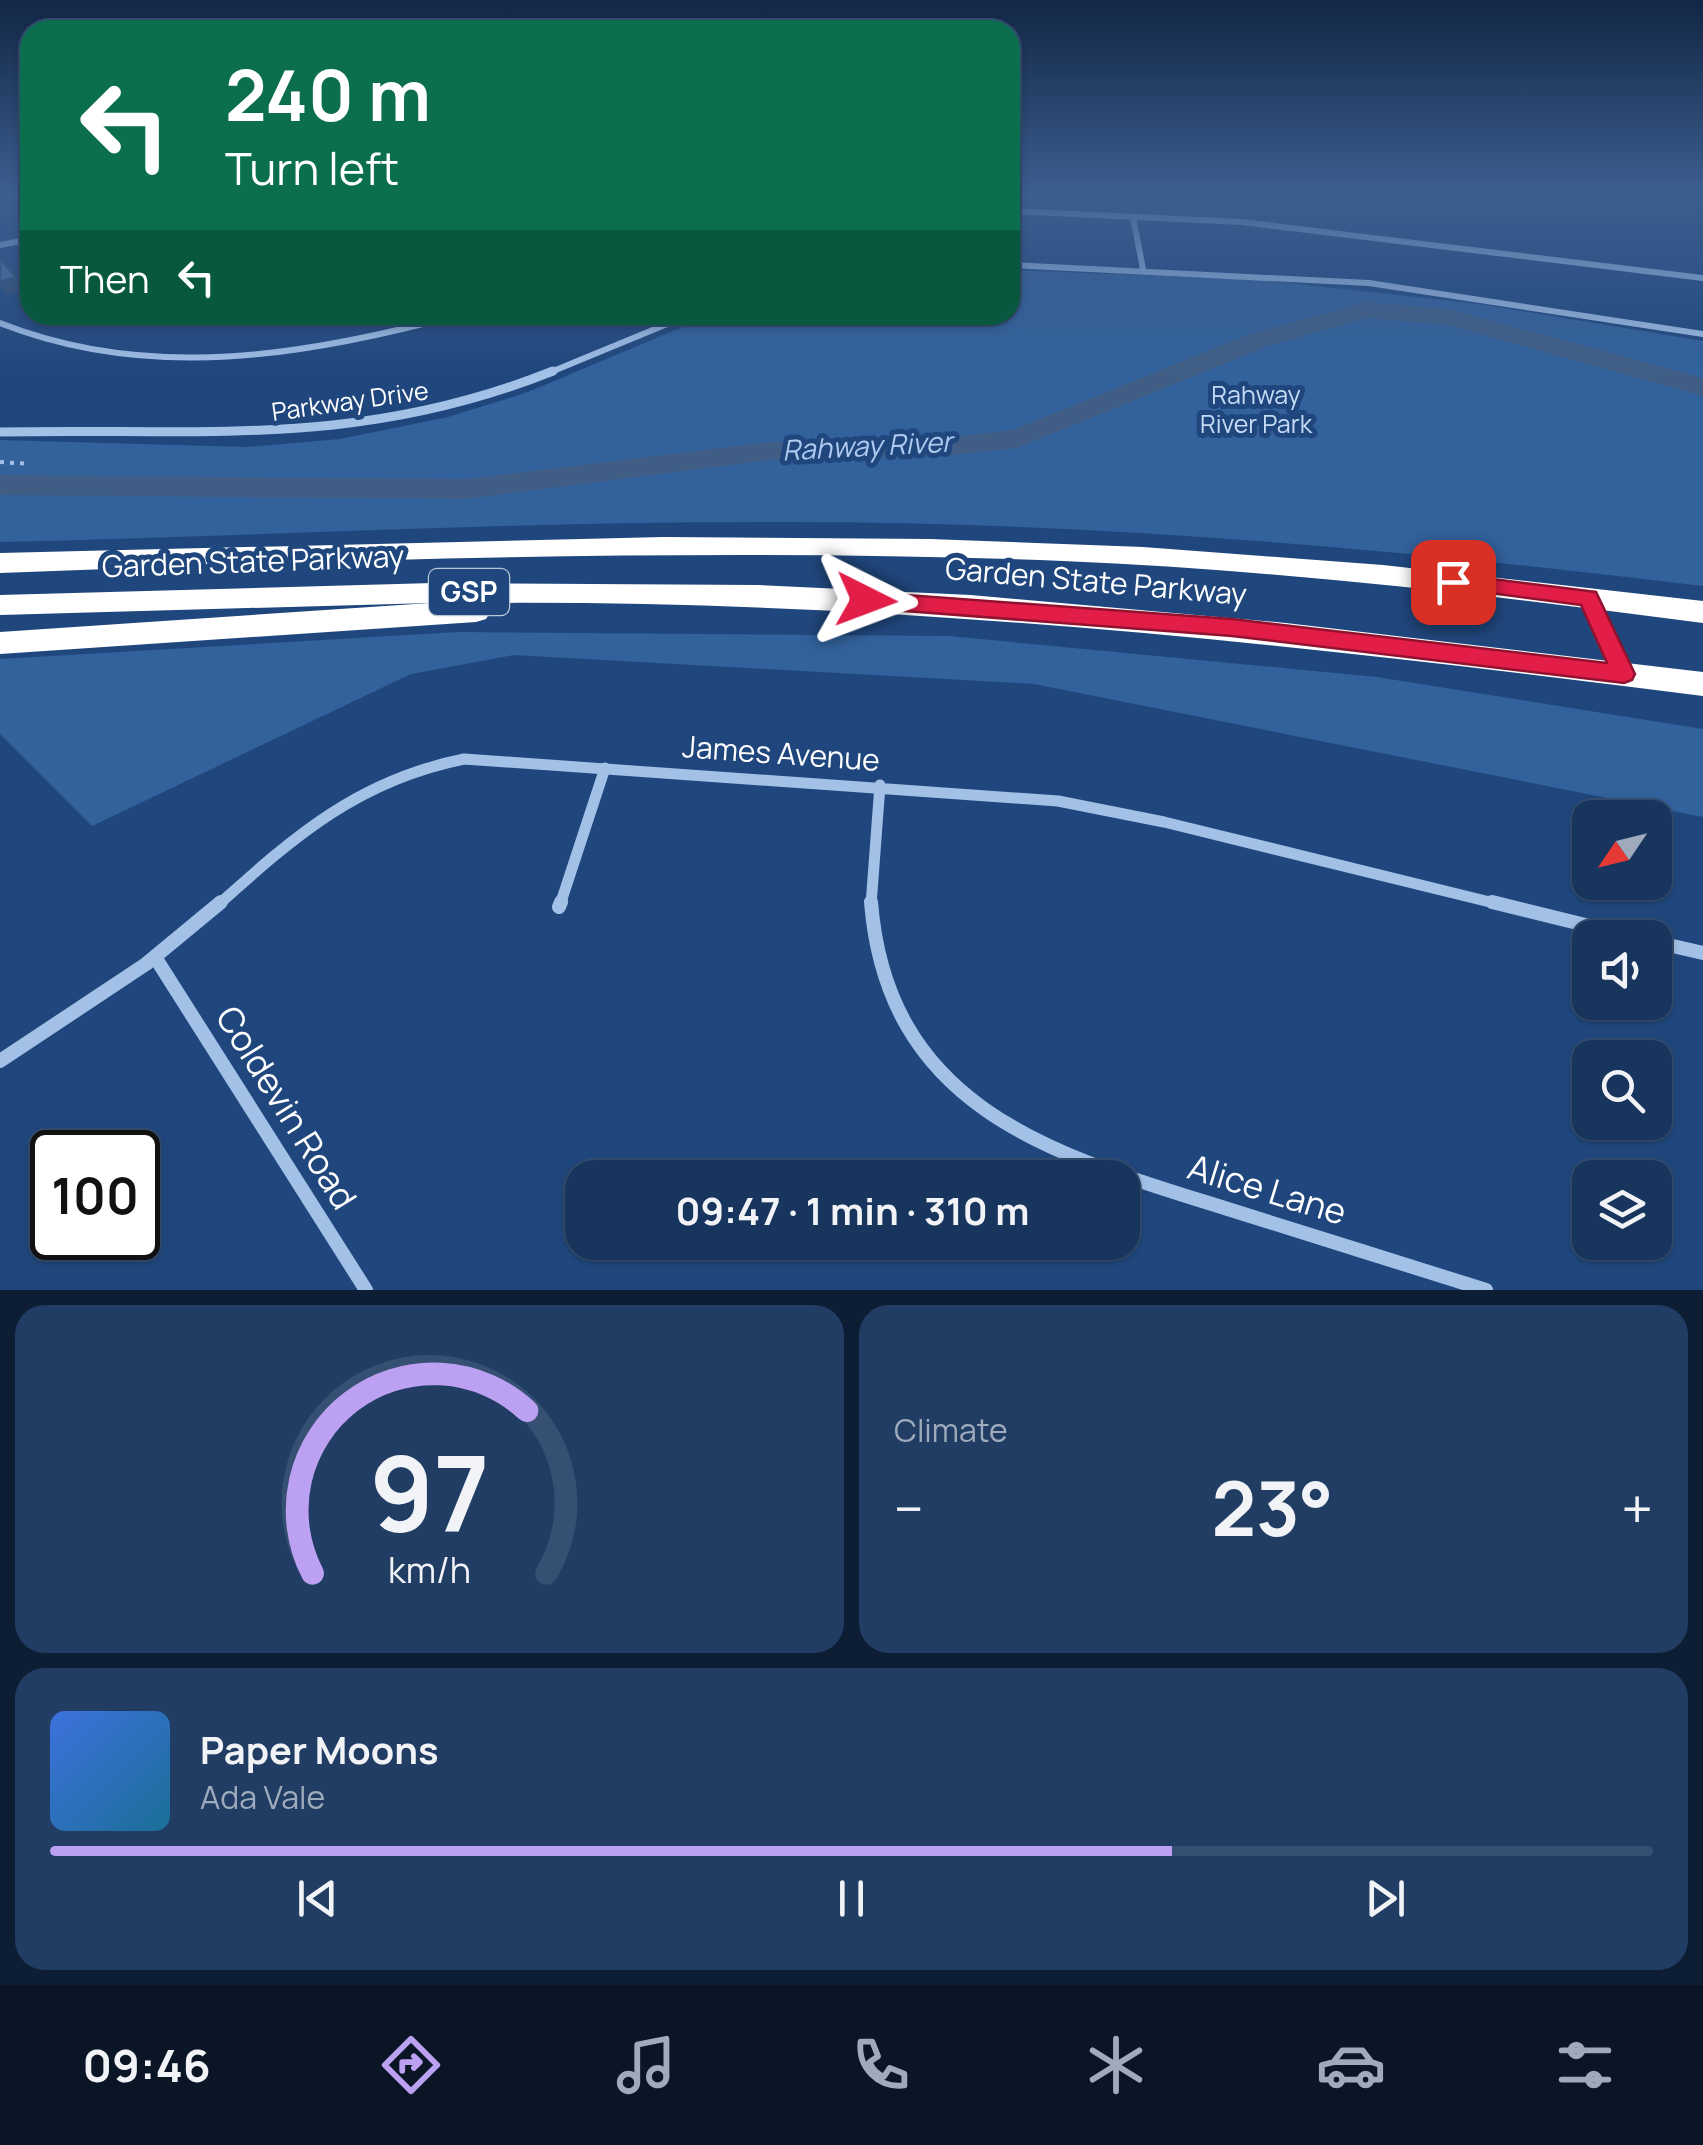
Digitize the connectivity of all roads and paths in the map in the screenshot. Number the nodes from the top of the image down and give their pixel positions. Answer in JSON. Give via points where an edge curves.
{"nodes":[{"id":1,"x":1140,"y":253,"type":"edge"},
{"id":2,"x":1508,"y":253,"type":"edge"},
{"id":3,"x":1020,"y":265,"type":"edge"},
{"id":4,"x":1143,"y":269,"type":"junction"},
{"id":5,"x":1703,"y":278,"type":"edge"},
{"id":6,"x":0,"y":322,"type":"edge"},
{"id":7,"x":412,"y":325,"type":"edge"},
{"id":8,"x":665,"y":325,"type":"edge"},
{"id":9,"x":1703,"y":334,"type":"edge"},
{"id":10,"x":0,"y":432,"type":"edge"},
{"id":11,"x":0,"y":462,"type":"edge"},
{"id":12,"x":30,"y":464,"type":"dead end"},
{"id":13,"x":0,"y":564,"type":"edge"},
{"id":14,"x":796,"y":597,"type":"junction"},
{"id":15,"x":1589,"y":598,"type":"junction"},
{"id":16,"x":0,"y":605,"type":"edge"},
{"id":17,"x":1703,"y":612,"type":"edge"},
{"id":18,"x":0,"y":643,"type":"edge"},
{"id":19,"x":1624,"y":674,"type":"junction"},
{"id":20,"x":1703,"y":686,"type":"edge"},
{"id":21,"x":605,"y":768,"type":"junction"},
{"id":22,"x":880,"y":785,"type":"junction"},
{"id":23,"x":559,"y":907,"type":"dead end"},
{"id":24,"x":1572,"y":922,"type":"edge"},
{"id":25,"x":1672,"y":946,"type":"edge"},
{"id":26,"x":1703,"y":953,"type":"edge"},
{"id":27,"x":155,"y":958,"type":"junction"},
{"id":28,"x":0,"y":1060,"type":"edge"},
{"id":29,"x":366,"y":1290,"type":"edge"},
{"id":30,"x":1486,"y":1290,"type":"edge"}],
"edges":[{"from":1,"to":4,"type":"street"},
{"from":2,"to":5,"type":"street"},
{"from":3,"to":4,"type":"street"},
{"from":4,"to":9,"type":"street","via":[[1420,288]]},
{"from":6,"to":7,"type":"street","via":[[25,335],[94,351],[190,357],[330,343]]},
{"from":8,"to":10,"type":"street","name":"Parkway Drive","via":[[514,387],[382,422],[253,434]]},
{"from":11,"to":12,"type":"path"},
{"from":13,"to":15,"type":"highway","name":"Garden State Parkway","number":"GSP","via":[[454,550],[862,547],[1218,560]]},
{"from":14,"to":16,"type":"highway","name":"Garden State Parkway","number":"GSP","via":[[510,592]]},
{"from":14,"to":18,"type":"highway","via":[[616,602]]},
{"from":14,"to":19,"type":"highway","name":"Garden State Parkway","number":"GSP","via":[[1160,620]]},
{"from":15,"to":17,"type":"highway","name":"Garden State Parkway","number":"GSP"},
{"from":15,"to":19,"type":"lane"},
{"from":19,"to":20,"type":"highway","name":"Garden State Parkway","number":"GSP"},
{"from":21,"to":22,"type":"street","name":"James Avenue"},
{"from":21,"to":23,"type":"street"},
{"from":21,"to":27,"type":"street","name":"James Avenue","via":[[464,759],[386,778],[327,812]]},
{"from":22,"to":24,"type":"street","name":"James Avenue","via":[[1018,796],[1128,814]]},
{"from":22,"to":30,"type":"street","name":"Alice Lane","via":[[870,896],[884,972],[921,1046],[982,1109],[1076,1162]]},
{"from":25,"to":26,"type":"street"},
{"from":27,"to":28,"type":"street","name":"James Avenue"},
{"from":27,"to":29,"type":"street","name":"Coldevin Road"}]}
